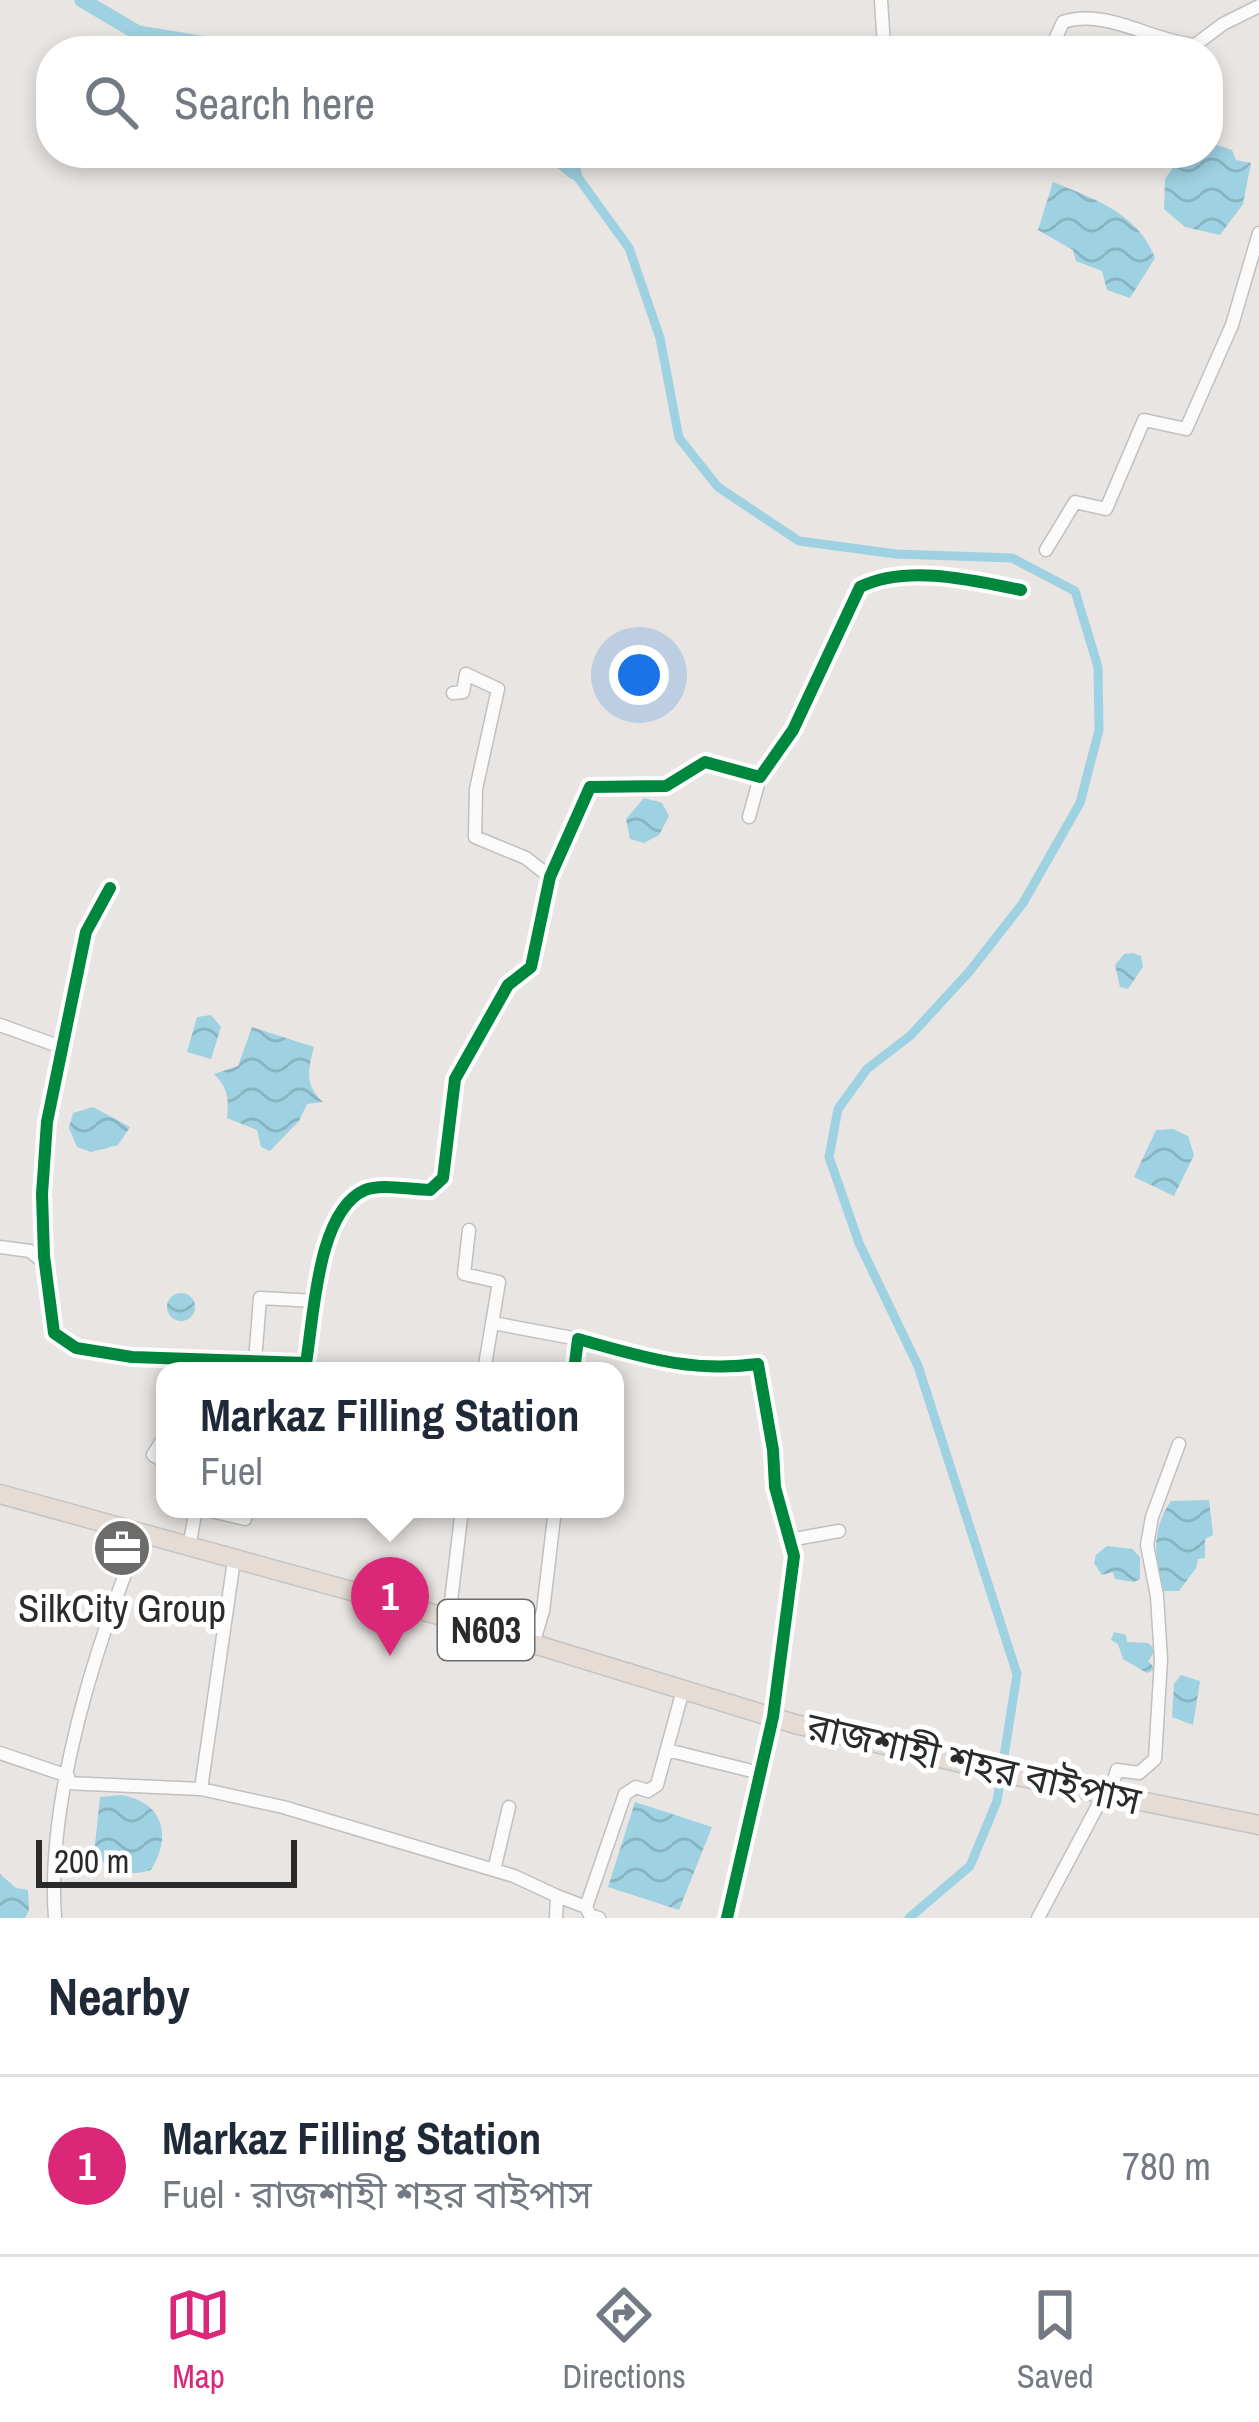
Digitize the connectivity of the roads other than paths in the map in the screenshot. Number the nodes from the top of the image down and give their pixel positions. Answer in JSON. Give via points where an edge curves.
{"nodes":[{"id":1,"x":881,"y":0,"type":"edge"},
{"id":2,"x":1259,"y":6,"type":"edge"},
{"id":3,"x":883,"y":36,"type":"edge"},
{"id":4,"x":1057,"y":36,"type":"edge"},
{"id":5,"x":1164,"y":36,"type":"edge"},
{"id":6,"x":1207,"y":36,"type":"edge"},
{"id":7,"x":1259,"y":233,"type":"edge"},
{"id":8,"x":1046,"y":550,"type":"dead end"},
{"id":9,"x":1021,"y":590,"type":"dead end"},
{"id":10,"x":453,"y":693,"type":"dead end"},
{"id":11,"x":760,"y":777,"type":"junction"},
{"id":12,"x":749,"y":817,"type":"dead end"},
{"id":13,"x":550,"y":877,"type":"junction"},
{"id":14,"x":110,"y":888,"type":"dead end"},
{"id":15,"x":0,"y":1025,"type":"edge"},
{"id":16,"x":61,"y":1047,"type":"junction"},
{"id":17,"x":469,"y":1230,"type":"dead end"},
{"id":18,"x":0,"y":1246,"type":"edge"},
{"id":19,"x":45,"y":1264,"type":"junction"},
{"id":20,"x":316,"y":1300,"type":"junction"},
{"id":21,"x":493,"y":1323,"type":"junction"},
{"id":22,"x":578,"y":1339,"type":"junction"},
{"id":23,"x":255,"y":1361,"type":"junction"},
{"id":24,"x":169,"y":1362,"type":"edge"},
{"id":25,"x":239,"y":1362,"type":"edge"},
{"id":26,"x":280,"y":1362,"type":"edge"},
{"id":27,"x":306,"y":1362,"type":"edge"},
{"id":28,"x":486,"y":1362,"type":"edge"},
{"id":29,"x":575,"y":1362,"type":"edge"},
{"id":30,"x":1180,"y":1444,"type":"dead end"},
{"id":31,"x":0,"y":1494,"type":"edge"},
{"id":32,"x":196,"y":1518,"type":"edge"},
{"id":33,"x":461,"y":1518,"type":"edge"},
{"id":34,"x":554,"y":1518,"type":"edge"},
{"id":35,"x":839,"y":1531,"type":"dead end"},
{"id":36,"x":141,"y":1534,"type":"junction"},
{"id":37,"x":789,"y":1540,"type":"junction"},
{"id":38,"x":188,"y":1547,"type":"junction"},
{"id":39,"x":234,"y":1560,"type":"junction"},
{"id":40,"x":449,"y":1618,"type":"junction"},
{"id":41,"x":533,"y":1644,"type":"junction"},
{"id":42,"x":683,"y":1690,"type":"junction"},
{"id":43,"x":773,"y":1717,"type":"junction"},
{"id":44,"x":667,"y":1750,"type":"junction"},
{"id":45,"x":0,"y":1753,"type":"edge"},
{"id":46,"x":760,"y":1773,"type":"junction"},
{"id":47,"x":67,"y":1779,"type":"junction"},
{"id":48,"x":201,"y":1789,"type":"junction"},
{"id":49,"x":1106,"y":1794,"type":"junction"},
{"id":50,"x":509,"y":1807,"type":"dead end"},
{"id":51,"x":1259,"y":1825,"type":"edge"},
{"id":52,"x":494,"y":1870,"type":"junction"},
{"id":53,"x":556,"y":1896,"type":"junction"},
{"id":54,"x":586,"y":1907,"type":"junction"},
{"id":55,"x":55,"y":1918,"type":"edge"},
{"id":56,"x":556,"y":1918,"type":"edge"},
{"id":57,"x":598,"y":1918,"type":"edge"},
{"id":58,"x":727,"y":1918,"type":"edge"},
{"id":59,"x":1038,"y":1918,"type":"edge"}],
"edges":[{"from":1,"to":3,"type":"street"},
{"from":2,"to":6,"type":"street"},
{"from":4,"to":5,"type":"street","via":[[1063,22],[1077,17]]},
{"from":7,"to":8,"type":"street","via":[[1232,325],[1186,429],[1144,419],[1106,509],[1075,502]]},
{"from":9,"to":11,"type":"street","via":[[910,576],[860,587],[793,730]]},
{"from":10,"to":13,"type":"street","via":[[463,692],[466,674],[498,689],[476,789],[476,838]]},
{"from":11,"to":12,"type":"street"},
{"from":11,"to":13,"type":"street","via":[[705,762],[666,786],[590,787]]},
{"from":13,"to":20,"type":"street","via":[[531,967],[508,985],[455,1079],[443,1178],[430,1190],[367,1189],[344,1205],[331,1226]]},
{"from":14,"to":16,"type":"street","via":[[86,932]]},
{"from":15,"to":16,"type":"street"},
{"from":16,"to":19,"type":"street","via":[[47,1122]]},
{"from":17,"to":21,"type":"street","via":[[464,1274],[499,1282]]},
{"from":18,"to":19,"type":"street","via":[[30,1251]]},
{"from":19,"to":24,"type":"street","via":[[55,1333],[76,1348]]},
{"from":20,"to":23,"type":"street","via":[[260,1298]]},
{"from":20,"to":27,"type":"street"},
{"from":21,"to":22,"type":"street"},
{"from":21,"to":28,"type":"street"},
{"from":22,"to":29,"type":"street"},
{"from":22,"to":37,"type":"street","via":[[676,1366],[758,1364]]},
{"from":23,"to":25,"type":"street"},
{"from":23,"to":26,"type":"street"},
{"from":30,"to":49,"type":"street","via":[[1148,1545],[1161,1659],[1155,1759],[1139,1773],[1117,1770]]},
{"from":31,"to":36,"type":"highway","name":"রাজশাহী শহর বাইপাস","number":"N603"},
{"from":32,"to":38,"type":"street"},
{"from":33,"to":40,"type":"street"},
{"from":34,"to":41,"type":"street"},
{"from":35,"to":37,"type":"street"},
{"from":36,"to":38,"type":"highway","name":"রাজশাহী শহর বাইপাস","number":"N603"},
{"from":36,"to":47,"type":"street","via":[[99,1641]]},
{"from":37,"to":43,"type":"street","via":[[794,1556]]},
{"from":38,"to":39,"type":"highway","name":"রাজশাহী শহর বাইপাস","number":"N603"},
{"from":39,"to":40,"type":"highway","name":"রাজশাহী শহর বাইপাস","number":"N603"},
{"from":39,"to":48,"type":"street"},
{"from":40,"to":41,"type":"highway","name":"রাজশাহী শহর বাইপাস","number":"N603"},
{"from":41,"to":42,"type":"highway","name":"রাজশাহী শহর বাইপাস","number":"N603"},
{"from":42,"to":43,"type":"highway","name":"রাজশাহী শহর বাইপাস","number":"N603"},
{"from":42,"to":44,"type":"street"},
{"from":43,"to":46,"type":"street"},
{"from":43,"to":49,"type":"highway","name":"রাজশাহী শহর বাইপাস","number":"N603"},
{"from":44,"to":46,"type":"street"},
{"from":44,"to":54,"type":"street","via":[[653,1790],[636,1786],[625,1794]]},
{"from":45,"to":47,"type":"street"},
{"from":46,"to":58,"type":"street"},
{"from":47,"to":48,"type":"street"},
{"from":47,"to":55,"type":"street","via":[[53,1857]]},
{"from":48,"to":52,"type":"street"},
{"from":49,"to":51,"type":"highway","name":"রাজশাহী শহর বাইপাস","number":"N603"},
{"from":49,"to":59,"type":"street"},
{"from":50,"to":52,"type":"street"},
{"from":52,"to":53,"type":"street"},
{"from":53,"to":54,"type":"street"},
{"from":53,"to":56,"type":"street"},
{"from":54,"to":57,"type":"street"}]}
